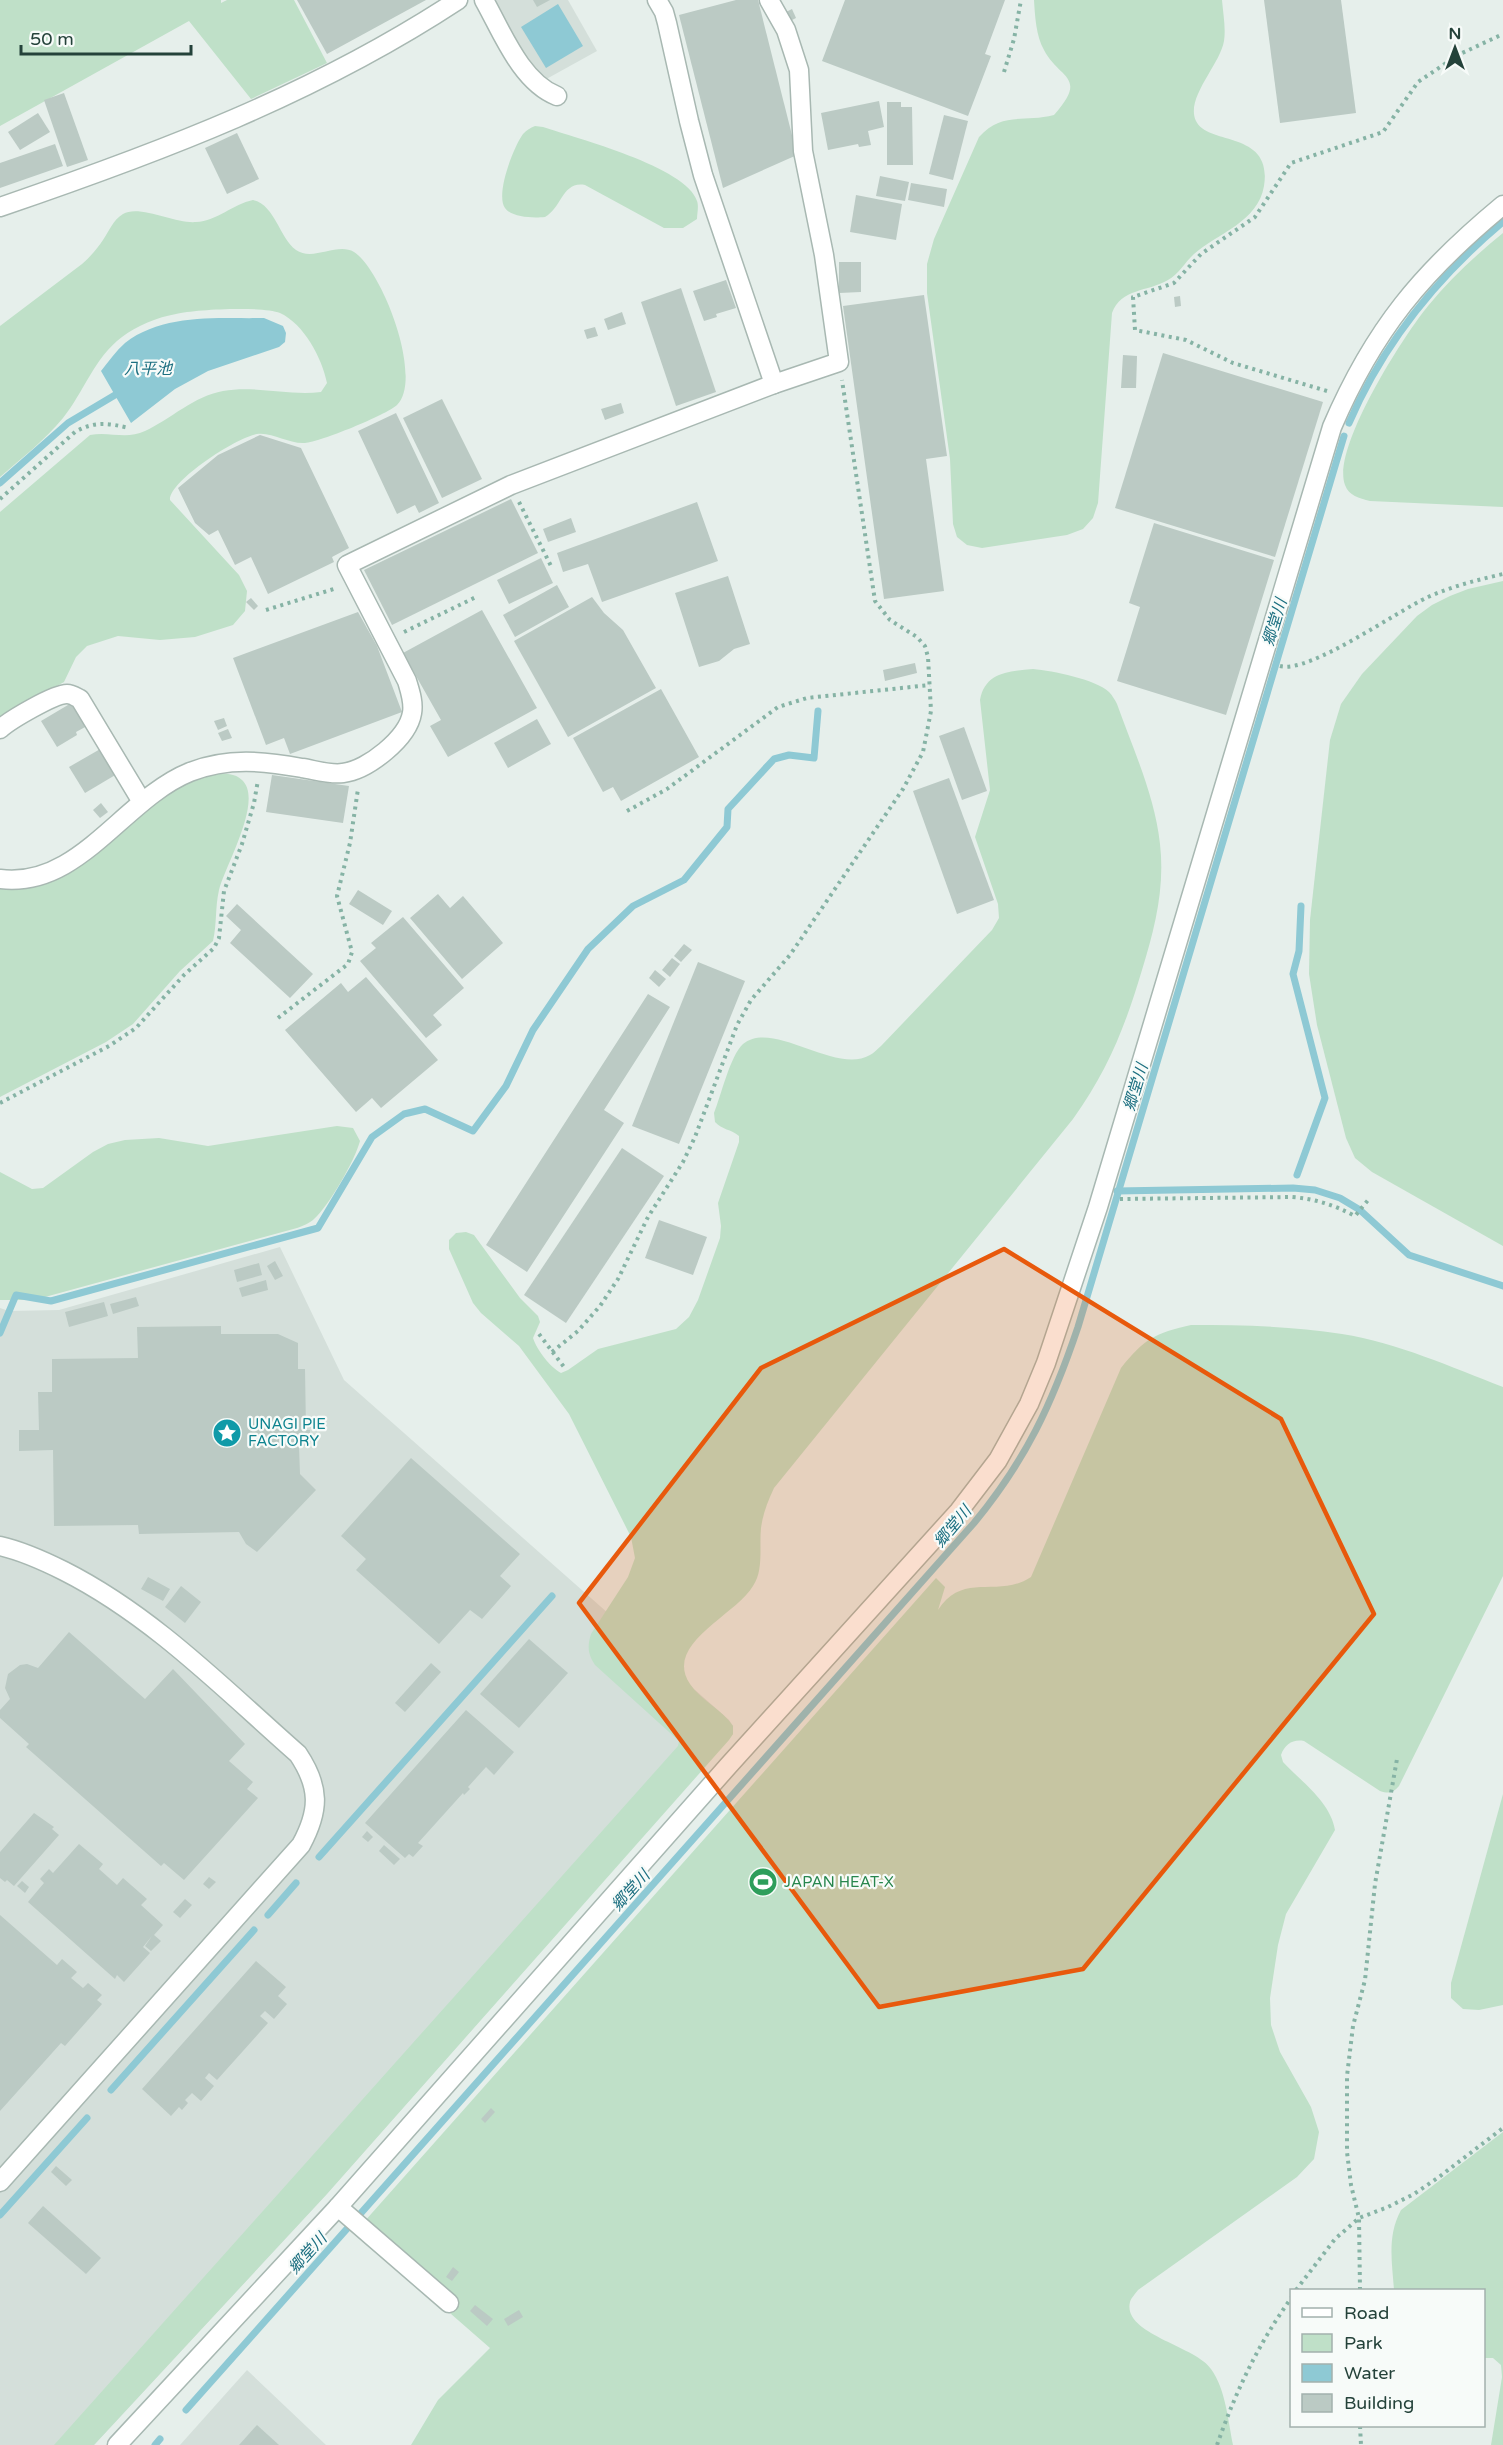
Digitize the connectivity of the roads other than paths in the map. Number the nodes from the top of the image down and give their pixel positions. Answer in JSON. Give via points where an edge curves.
{"nodes":[{"id":1,"x":458,"y":0,"type":"edge"},
{"id":2,"x":484,"y":0,"type":"edge"},
{"id":3,"x":657,"y":0,"type":"edge"},
{"id":4,"x":769,"y":0,"type":"edge"},
{"id":5,"x":556,"y":96,"type":"dead end"},
{"id":6,"x":1503,"y":205,"type":"edge"},
{"id":7,"x":0,"y":207,"type":"edge"},
{"id":8,"x":774,"y":384,"type":"junction"},
{"id":9,"x":0,"y":729,"type":"edge"},
{"id":10,"x":142,"y":802,"type":"junction"},
{"id":11,"x":0,"y":879,"type":"edge"},
{"id":12,"x":0,"y":1546,"type":"edge"},
{"id":13,"x":0,"y":2182,"type":"edge"},
{"id":14,"x":342,"y":2210,"type":"junction"},
{"id":15,"x":449,"y":2303,"type":"dead end"},
{"id":16,"x":117,"y":2445,"type":"edge"}],
"edges":[{"from":1,"to":7,"type":"street","via":[[321,80],[227,123],[131,162]]},
{"from":2,"to":5,"type":"street","via":[[527,74]]},
{"from":3,"to":8,"type":"street","via":[[668,23],[703,175]]},
{"from":4,"to":8,"type":"street","via":[[786,30],[799,70],[803,152],[824,255],[839,362]]},
{"from":6,"to":14,"type":"street","via":[[1439,261],[1411,292],[1345,396],[1329,438],[1098,1207],[1046,1363],[1015,1433],[980,1487],[729,1765]]},
{"from":8,"to":10,"type":"street","via":[[511,485],[347,565],[412,697],[412,713],[406,728],[369,764],[340,774],[261,762],[232,762],[196,770],[163,786]]},
{"from":9,"to":10,"type":"street","via":[[59,696],[74,695]]},
{"from":10,"to":11,"type":"street","via":[[58,869],[24,879]]},
{"from":12,"to":13,"type":"street","via":[[87,1583],[159,1632],[298,1754],[315,1789],[315,1809],[301,1845]]},
{"from":14,"to":15,"type":"street"},
{"from":14,"to":16,"type":"street"}]}
